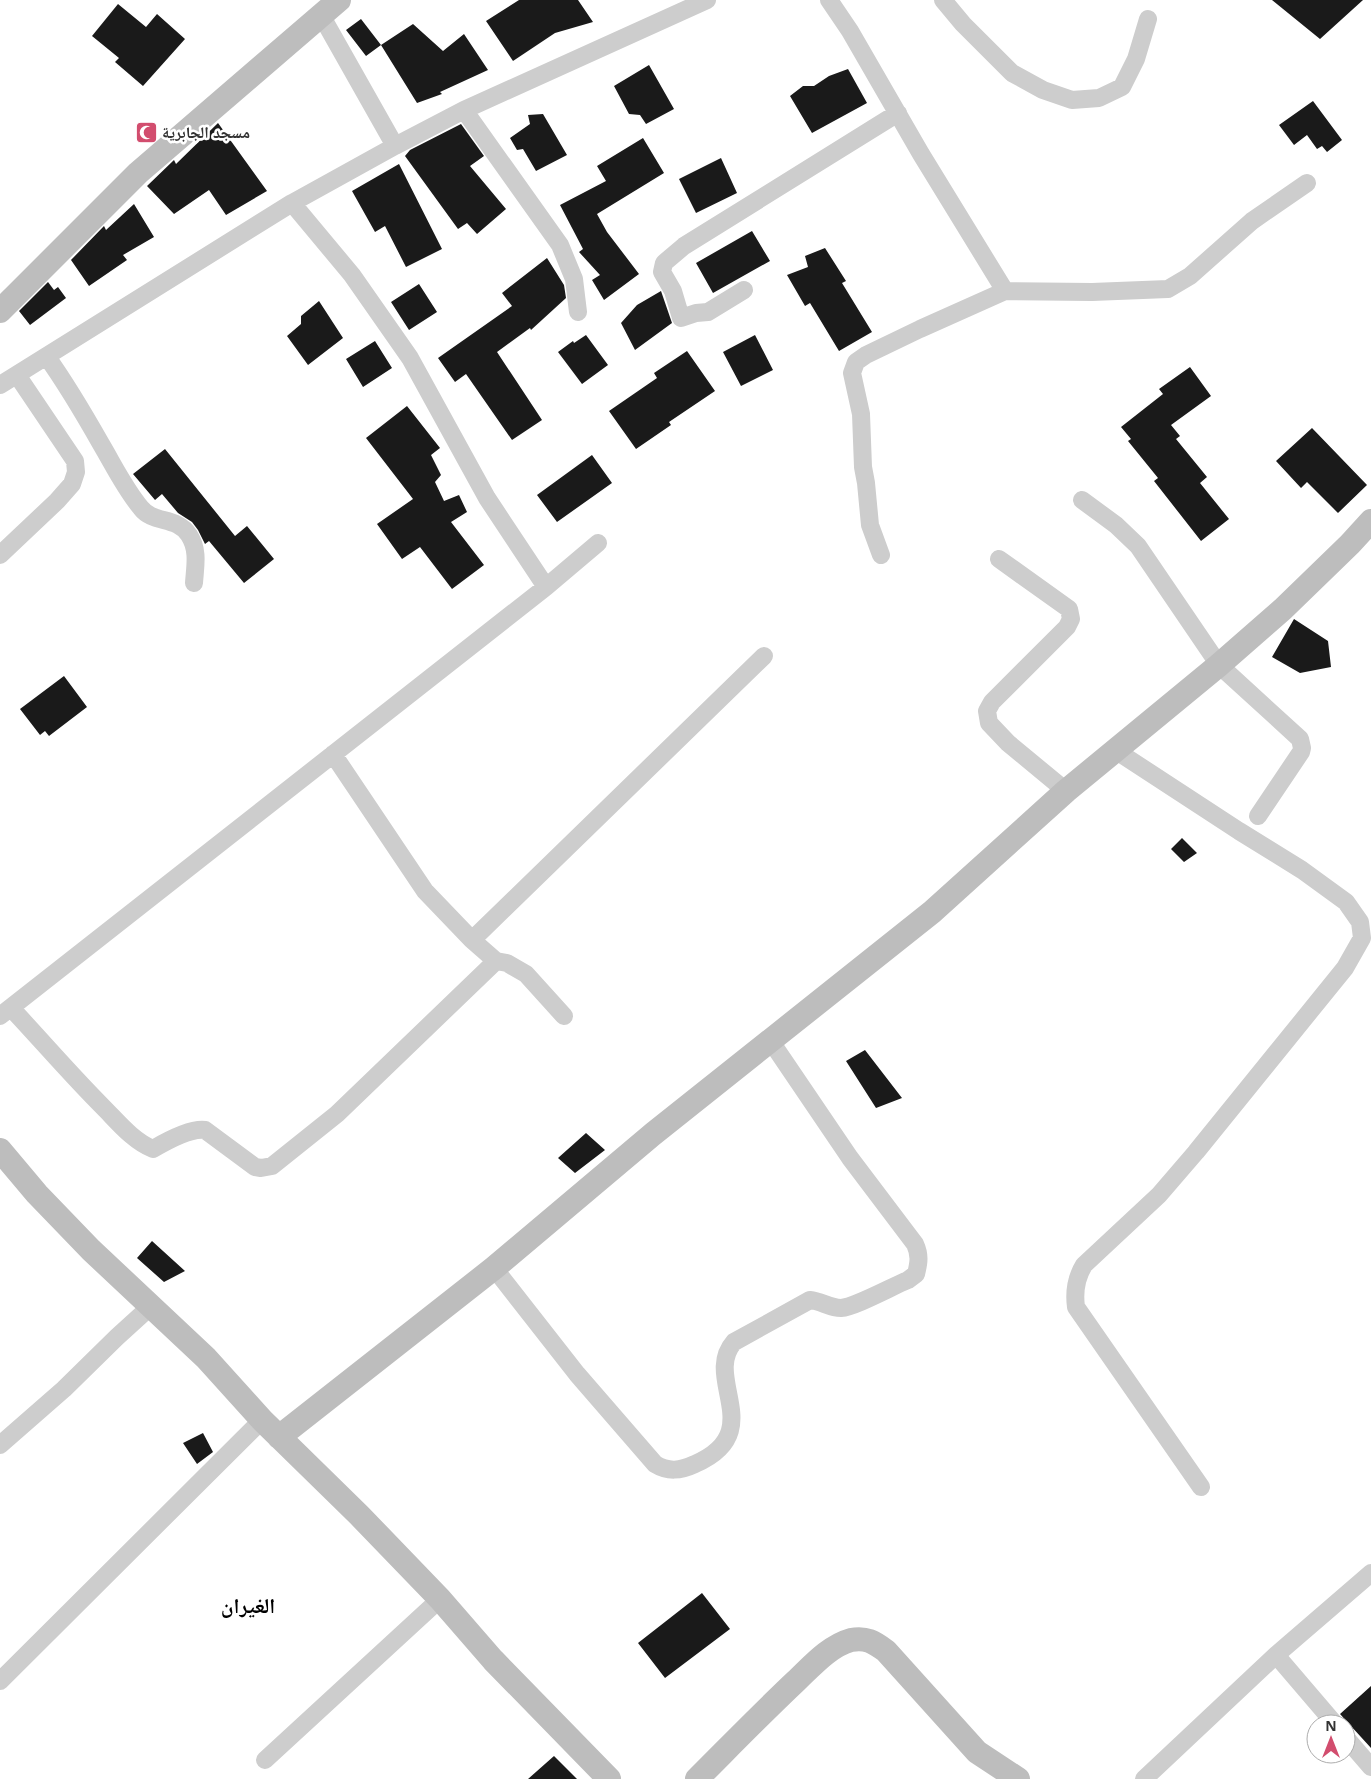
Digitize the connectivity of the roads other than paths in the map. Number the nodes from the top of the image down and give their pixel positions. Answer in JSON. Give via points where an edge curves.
{"nodes":[{"id":1,"x":707,"y":0,"type":"edge"},
{"id":2,"x":829,"y":0,"type":"edge"},
{"id":3,"x":943,"y":0,"type":"edge"},
{"id":4,"x":330,"y":8,"type":"edge"},
{"id":5,"x":1148,"y":19,"type":"dead end"},
{"id":6,"x":464,"y":110,"type":"junction"},
{"id":7,"x":898,"y":113,"type":"junction"},
{"id":8,"x":395,"y":146,"type":"junction"},
{"id":9,"x":1307,"y":183,"type":"dead end"},
{"id":10,"x":292,"y":203,"type":"junction"},
{"id":11,"x":744,"y":290,"type":"dead end"},
{"id":12,"x":1005,"y":291,"type":"junction"},
{"id":13,"x":0,"y":311,"type":"edge"},
{"id":14,"x":578,"y":312,"type":"dead end"},
{"id":15,"x":47,"y":357,"type":"junction"},
{"id":16,"x":16,"y":375,"type":"junction"},
{"id":17,"x":0,"y":384,"type":"edge"},
{"id":18,"x":1082,"y":500,"type":"dead end"},
{"id":19,"x":1371,"y":520,"type":"edge"},
{"id":20,"x":598,"y":542,"type":"dead end"},
{"id":21,"x":0,"y":555,"type":"edge"},
{"id":22,"x":881,"y":555,"type":"dead end"},
{"id":23,"x":999,"y":559,"type":"dead end"},
{"id":24,"x":194,"y":583,"type":"dead end"},
{"id":25,"x":546,"y":587,"type":"junction"},
{"id":26,"x":764,"y":656,"type":"dead end"},
{"id":27,"x":1219,"y":665,"type":"junction"},
{"id":28,"x":1115,"y":750,"type":"junction"},
{"id":29,"x":333,"y":754,"type":"junction"},
{"id":30,"x":1066,"y":791,"type":"junction"},
{"id":31,"x":1258,"y":816,"type":"dead end"},
{"id":32,"x":472,"y":940,"type":"junction"},
{"id":33,"x":1366,"y":943,"type":"edge"},
{"id":34,"x":496,"y":961,"type":"junction"},
{"id":35,"x":6,"y":1012,"type":"edge"},
{"id":36,"x":564,"y":1016,"type":"dead end"},
{"id":37,"x":770,"y":1040,"type":"junction"},
{"id":38,"x":0,"y":1150,"type":"edge"},
{"id":39,"x":494,"y":1268,"type":"junction"},
{"id":40,"x":150,"y":1306,"type":"junction"},
{"id":41,"x":262,"y":1420,"type":"junction"},
{"id":42,"x":279,"y":1437,"type":"junction"},
{"id":43,"x":0,"y":1445,"type":"edge"},
{"id":44,"x":1201,"y":1488,"type":"dead end"},
{"id":45,"x":1371,"y":1573,"type":"edge"},
{"id":46,"x":440,"y":1599,"type":"junction"},
{"id":47,"x":1276,"y":1655,"type":"junction"},
{"id":48,"x":0,"y":1681,"type":"edge"},
{"id":49,"x":1326,"y":1714,"type":"edge"},
{"id":50,"x":1356,"y":1750,"type":"edge"},
{"id":51,"x":265,"y":1760,"type":"dead end"},
{"id":52,"x":1371,"y":1767,"type":"edge"},
{"id":53,"x":609,"y":1779,"type":"edge"},
{"id":54,"x":697,"y":1779,"type":"edge"},
{"id":55,"x":1018,"y":1779,"type":"edge"},
{"id":56,"x":1144,"y":1779,"type":"edge"}],
"edges":[{"from":1,"to":6,"type":"street"},
{"from":2,"to":7,"type":"street"},
{"from":3,"to":5,"type":"street","via":[[1012,73],[1043,90],[1072,100],[1099,98],[1122,87],[1136,59]]},
{"from":4,"to":8,"type":"street"},
{"from":4,"to":13,"type":"street","via":[[138,173]]},
{"from":6,"to":8,"type":"street"},
{"from":6,"to":14,"type":"street","via":[[560,245],[574,279]]},
{"from":7,"to":11,"type":"street","via":[[684,246],[664,263],[662,272],[673,291],[680,318],[708,312]]},
{"from":7,"to":12,"type":"street"},
{"from":8,"to":10,"type":"street"},
{"from":9,"to":12,"type":"street","via":[[1252,221],[1190,276],[1168,289]]},
{"from":10,"to":15,"type":"street"},
{"from":10,"to":25,"type":"street","via":[[352,275],[410,358],[487,498]]},
{"from":12,"to":22,"type":"street","via":[[856,362],[852,373],[861,414],[870,525]]},
{"from":15,"to":16,"type":"street"},
{"from":15,"to":24,"type":"street","via":[[143,511],[181,526],[190,535],[195,548]]},
{"from":16,"to":17,"type":"street"},
{"from":16,"to":21,"type":"street","via":[[75,461],[76,472],[72,484],[57,501]]},
{"from":18,"to":27,"type":"street","via":[[1138,546]]},
{"from":19,"to":27,"type":"street","via":[[1283,609]]},
{"from":20,"to":25,"type":"street"},
{"from":23,"to":30,"type":"street","via":[[1069,609],[1071,619],[1067,628],[992,702],[987,711],[989,723]]},
{"from":25,"to":29,"type":"street"},
{"from":26,"to":32,"type":"street"},
{"from":27,"to":28,"type":"street"},
{"from":27,"to":31,"type":"street","via":[[1302,743],[1301,752]]},
{"from":28,"to":30,"type":"street"},
{"from":28,"to":33,"type":"street","via":[[1302,870],[1346,902],[1360,922]]},
{"from":29,"to":32,"type":"street","via":[[425,891]]},
{"from":29,"to":35,"type":"street"},
{"from":30,"to":37,"type":"street","via":[[932,912]]},
{"from":32,"to":34,"type":"street"},
{"from":33,"to":44,"type":"street","via":[[1159,1195],[1079,1273],[1074,1296],[1076,1307]]},
{"from":34,"to":35,"type":"street","via":[[337,1114],[272,1166],[261,1168],[200,1130],[153,1149],[143,1145]]},
{"from":34,"to":36,"type":"street","via":[[507,963],[526,974]]},
{"from":37,"to":39,"type":"street"},
{"from":37,"to":39,"type":"street","via":[[850,1158],[915,1244],[918,1264],[916,1274],[908,1280],[848,1306],[834,1307],[810,1300],[734,1342],[725,1365],[731,1428],[715,1452],[696,1464],[677,1470],[655,1464],[577,1374]]},
{"from":38,"to":40,"type":"street","via":[[37,1194]]},
{"from":39,"to":42,"type":"street"},
{"from":40,"to":41,"type":"street","via":[[206,1358]]},
{"from":40,"to":43,"type":"street"},
{"from":41,"to":42,"type":"street"},
{"from":41,"to":48,"type":"street"},
{"from":42,"to":46,"type":"street"},
{"from":45,"to":47,"type":"street"},
{"from":46,"to":51,"type":"street"},
{"from":46,"to":53,"type":"street"},
{"from":47,"to":49,"type":"street"},
{"from":47,"to":56,"type":"street"},
{"from":50,"to":52,"type":"street"},
{"from":54,"to":55,"type":"street","via":[[815,1663],[849,1640],[868,1639],[886,1651],[977,1752]]}]}
